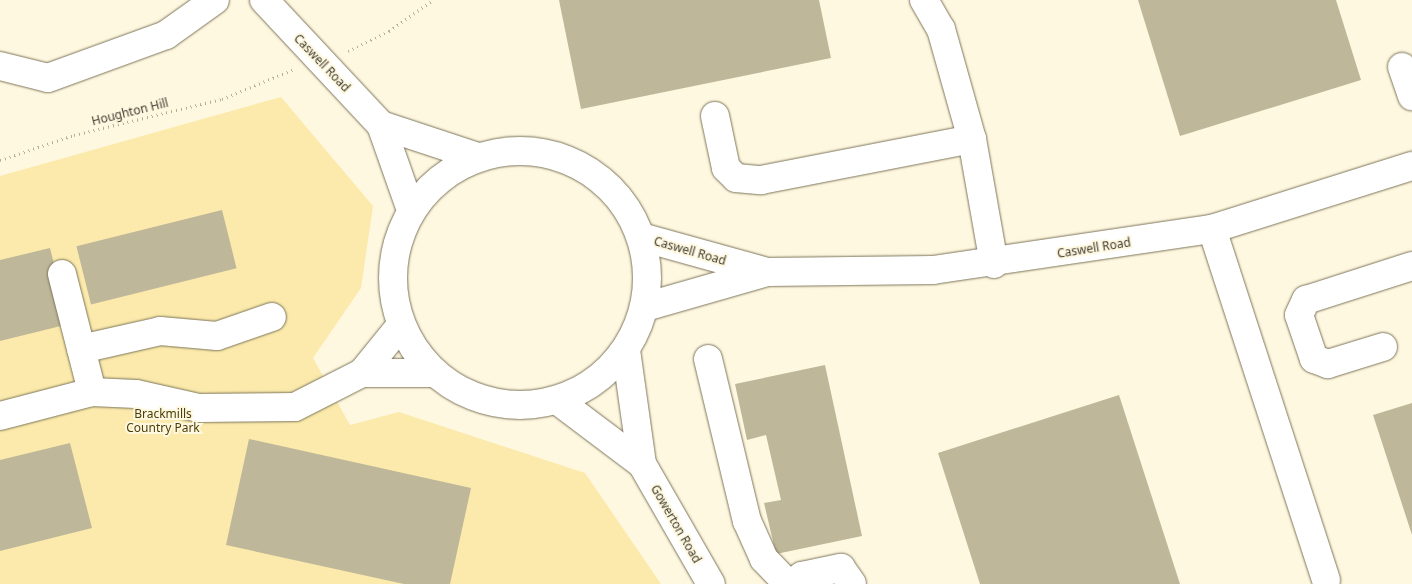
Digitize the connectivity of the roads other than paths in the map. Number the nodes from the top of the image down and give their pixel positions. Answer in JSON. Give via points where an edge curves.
{"nodes":[{"id":1,"x":215,"y":0,"type":"edge"},
{"id":2,"x":264,"y":0,"type":"edge"},
{"id":3,"x":924,"y":0,"type":"edge"},
{"id":4,"x":0,"y":66,"type":"edge"},
{"id":5,"x":1402,"y":67,"type":"dead end"},
{"id":6,"x":1412,"y":96,"type":"edge"},
{"id":7,"x":715,"y":116,"type":"dead end"},
{"id":8,"x":381,"y":125,"type":"junction"},
{"id":9,"x":972,"y":138,"type":"junction"},
{"id":10,"x":478,"y":157,"type":"junction"},
{"id":11,"x":1412,"y":166,"type":"edge"},
{"id":12,"x":411,"y":210,"type":"junction"},
{"id":13,"x":1212,"y":230,"type":"junction"},
{"id":14,"x":642,"y":237,"type":"junction"},
{"id":15,"x":994,"y":264,"type":"junction"},
{"id":16,"x":1412,"y":266,"type":"edge"},
{"id":17,"x":766,"y":272,"type":"junction"},
{"id":18,"x":62,"y":274,"type":"dead end"},
{"id":19,"x":644,"y":307,"type":"junction"},
{"id":20,"x":272,"y":317,"type":"dead end"},
{"id":21,"x":401,"y":325,"type":"junction"},
{"id":22,"x":1383,"y":347,"type":"dead end"},
{"id":23,"x":81,"y":349,"type":"junction"},
{"id":24,"x":626,"y":350,"type":"junction"},
{"id":25,"x":708,"y":359,"type":"dead end"},
{"id":26,"x":362,"y":373,"type":"junction"},
{"id":27,"x":434,"y":373,"type":"junction"},
{"id":28,"x":92,"y":392,"type":"junction"},
{"id":29,"x":557,"y":400,"type":"junction"},
{"id":30,"x":0,"y":416,"type":"edge"},
{"id":31,"x":642,"y":464,"type":"junction"},
{"id":32,"x":1326,"y":580,"type":"dead end"},
{"id":33,"x":711,"y":584,"type":"edge"},
{"id":34,"x":790,"y":584,"type":"edge"},
{"id":35,"x":852,"y":584,"type":"edge"}],
"edges":[{"from":1,"to":4,"type":"street","via":[[166,35],[48,78]]},
{"from":2,"to":8,"type":"street","name":"Caswell Road"},
{"from":3,"to":9,"type":"street","via":[[941,29]]},
{"from":5,"to":6,"type":"street"},
{"from":7,"to":9,"type":"street","via":[[726,168],[736,178],[761,180]]},
{"from":8,"to":10,"type":"street","name":"Caswell Road"},
{"from":8,"to":12,"type":"street","name":"Caswell Road"},
{"from":9,"to":15,"type":"street"},
{"from":10,"to":12,"type":"street","via":[[440,177]]},
{"from":10,"to":14,"type":"street","via":[[518,150],[558,156],[594,173],[623,202]]},
{"from":11,"to":13,"type":"street","name":"Caswell Road"},
{"from":12,"to":21,"type":"street","via":[[394,257],[392,286]]},
{"from":13,"to":15,"type":"street","name":"Caswell Road"},
{"from":13,"to":32,"type":"street"},
{"from":14,"to":17,"type":"street","name":"Caswell Road"},
{"from":14,"to":19,"type":"street","via":[[648,272]]},
{"from":15,"to":17,"type":"street","name":"Caswell Road","via":[[933,270]]},
{"from":16,"to":22,"type":"street","via":[[1306,300],[1299,315],[1314,359],[1328,364]]},
{"from":17,"to":19,"type":"street","name":"Caswell Road"},
{"from":18,"to":23,"type":"street"},
{"from":19,"to":24,"type":"street"},
{"from":20,"to":23,"type":"street","via":[[217,336],[160,331]]},
{"from":21,"to":26,"type":"street"},
{"from":21,"to":27,"type":"street"},
{"from":23,"to":28,"type":"street"},
{"from":24,"to":29,"type":"street","via":[[595,381]]},
{"from":24,"to":31,"type":"street","name":"Gowerton Road"},
{"from":25,"to":34,"type":"street","via":[[747,521],[764,559]]},
{"from":26,"to":27,"type":"street"},
{"from":26,"to":28,"type":"street","via":[[295,407],[199,408],[136,394]]},
{"from":27,"to":29,"type":"street","via":[[479,398],[514,406]]},
{"from":28,"to":30,"type":"street"},
{"from":29,"to":31,"type":"street","name":"Gowerton Road"},
{"from":31,"to":33,"type":"street","name":"Gowerton Road"},
{"from":34,"to":35,"type":"street","via":[[802,576],[841,568]]}]}
